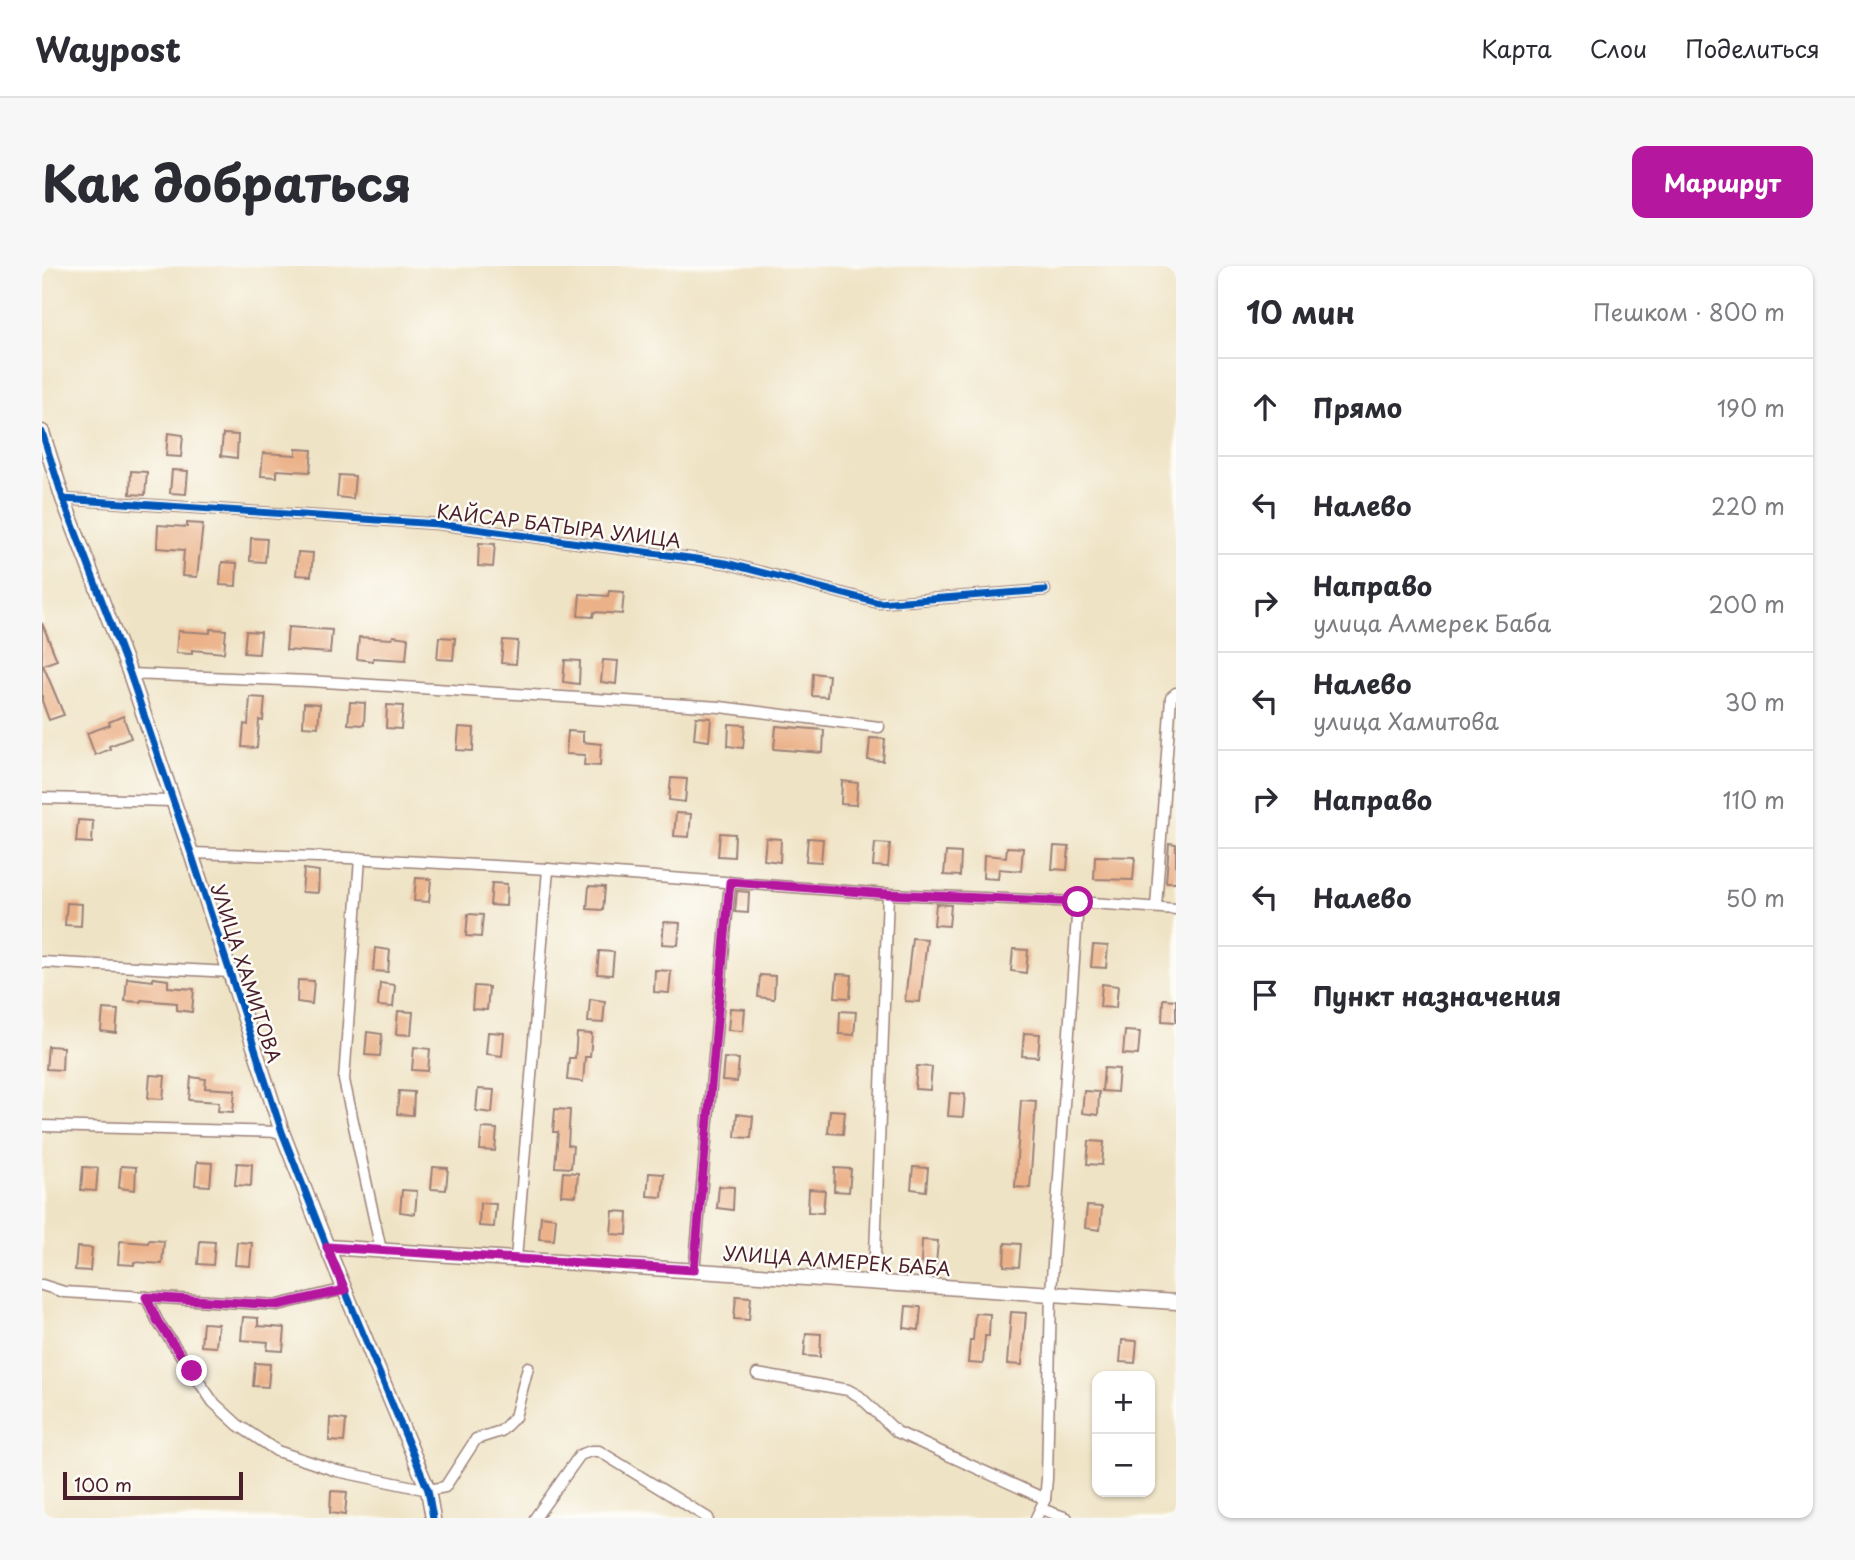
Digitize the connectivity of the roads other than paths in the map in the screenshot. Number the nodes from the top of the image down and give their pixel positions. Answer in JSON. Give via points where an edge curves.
{"nodes":[{"id":1,"x":42,"y":432,"type":"edge"},
{"id":2,"x":64,"y":499,"type":"junction"},
{"id":3,"x":1045,"y":590,"type":"dead end"},
{"id":4,"x":130,"y":674,"type":"junction"},
{"id":5,"x":1176,"y":693,"type":"edge"},
{"id":6,"x":879,"y":727,"type":"dead end"},
{"id":7,"x":42,"y":798,"type":"edge"},
{"id":8,"x":173,"y":801,"type":"junction"},
{"id":9,"x":191,"y":853,"type":"junction"},
{"id":10,"x":360,"y":858,"type":"junction"},
{"id":11,"x":548,"y":869,"type":"junction"},
{"id":12,"x":730,"y":882,"type":"junction"},
{"id":13,"x":888,"y":894,"type":"junction"},
{"id":14,"x":1078,"y":902,"type":"junction"},
{"id":15,"x":1156,"y":907,"type":"junction"},
{"id":16,"x":1176,"y":909,"type":"edge"},
{"id":17,"x":42,"y":962,"type":"edge"},
{"id":18,"x":230,"y":972,"type":"junction"},
{"id":19,"x":42,"y":1126,"type":"edge"},
{"id":20,"x":282,"y":1132,"type":"junction"},
{"id":21,"x":327,"y":1247,"type":"junction"},
{"id":22,"x":381,"y":1250,"type":"junction"},
{"id":23,"x":516,"y":1259,"type":"junction"},
{"id":24,"x":694,"y":1270,"type":"junction"},
{"id":25,"x":874,"y":1282,"type":"junction"},
{"id":26,"x":42,"y":1285,"type":"edge"},
{"id":27,"x":345,"y":1290,"type":"junction"},
{"id":28,"x":1051,"y":1293,"type":"junction"},
{"id":29,"x":146,"y":1297,"type":"junction"},
{"id":30,"x":1176,"y":1302,"type":"edge"},
{"id":31,"x":528,"y":1367,"type":"dead end"},
{"id":32,"x":757,"y":1374,"type":"dead end"},
{"id":33,"x":428,"y":1490,"type":"junction"},
{"id":34,"x":1041,"y":1509,"type":"edge"},
{"id":35,"x":433,"y":1518,"type":"edge"},
{"id":36,"x":535,"y":1518,"type":"edge"},
{"id":37,"x":708,"y":1518,"type":"edge"},
{"id":38,"x":1068,"y":1518,"type":"edge"}],
"edges":[{"from":1,"to":2,"type":"street","name":"УЛИЦА ХАМИТОВА"},
{"from":2,"to":3,"type":"street","name":"КАЙСАР БАТЫРА УЛИЦА","via":[[438,524],[726,563],[879,603]]},
{"from":2,"to":4,"type":"street","name":"УЛИЦА ХАМИТОВА"},
{"from":4,"to":6,"type":"street","via":[[720,707]]},
{"from":4,"to":8,"type":"street","name":"УЛИЦА ХАМИТОВА"},
{"from":5,"to":15,"type":"street","via":[[1171,697]]},
{"from":7,"to":8,"type":"street"},
{"from":8,"to":9,"type":"street","name":"УЛИЦА ХАМИТОВА"},
{"from":9,"to":10,"type":"street"},
{"from":9,"to":18,"type":"street","name":"УЛИЦА ХАМИТОВА"},
{"from":10,"to":11,"type":"street"},
{"from":10,"to":22,"type":"street","via":[[344,1080]]},
{"from":11,"to":12,"type":"street"},
{"from":11,"to":23,"type":"street"},
{"from":12,"to":13,"type":"street"},
{"from":12,"to":24,"type":"street"},
{"from":13,"to":14,"type":"street"},
{"from":13,"to":25,"type":"street"},
{"from":14,"to":15,"type":"street"},
{"from":14,"to":28,"type":"street"},
{"from":15,"to":16,"type":"street"},
{"from":17,"to":18,"type":"street"},
{"from":18,"to":20,"type":"street","name":"УЛИЦА ХАМИТОВА"},
{"from":19,"to":20,"type":"street"},
{"from":20,"to":21,"type":"street","name":"УЛИЦА ХАМИТОВА"},
{"from":21,"to":22,"type":"street","name":"УЛИЦА АЛМЕРЕК БАБА"},
{"from":21,"to":27,"type":"street","name":"УЛИЦА ХАМИТОВА"},
{"from":22,"to":23,"type":"street","name":"УЛИЦА АЛМЕРЕК БАБА"},
{"from":23,"to":24,"type":"street","name":"УЛИЦА АЛМЕРЕК БАБА"},
{"from":24,"to":25,"type":"street","name":"УЛИЦА АЛМЕРЕК БАБА"},
{"from":25,"to":28,"type":"street","name":"УЛИЦА АЛМЕРЕК БАБА"},
{"from":26,"to":29,"type":"street","via":[[64,1292]]},
{"from":27,"to":29,"type":"street","via":[[278,1305]]},
{"from":27,"to":33,"type":"street","name":"УЛИЦА ХАМИТОВА"},
{"from":28,"to":30,"type":"street","name":"УЛИЦА АЛМЕРЕК БАБА"},
{"from":28,"to":34,"type":"street","via":[[1048,1479]]},
{"from":29,"to":33,"type":"street","via":[[213,1402],[239,1425],[277,1451],[337,1471]]},
{"from":31,"to":33,"type":"street","via":[[515,1417],[500,1431],[476,1438],[446,1487]]},
{"from":32,"to":34,"type":"street","via":[[848,1390],[897,1432]]},
{"from":33,"to":35,"type":"street","name":"УЛИЦА ХАМИТОВА"},
{"from":34,"to":38,"type":"street"},
{"from":36,"to":37,"type":"street","via":[[580,1455],[599,1451]]}]}
